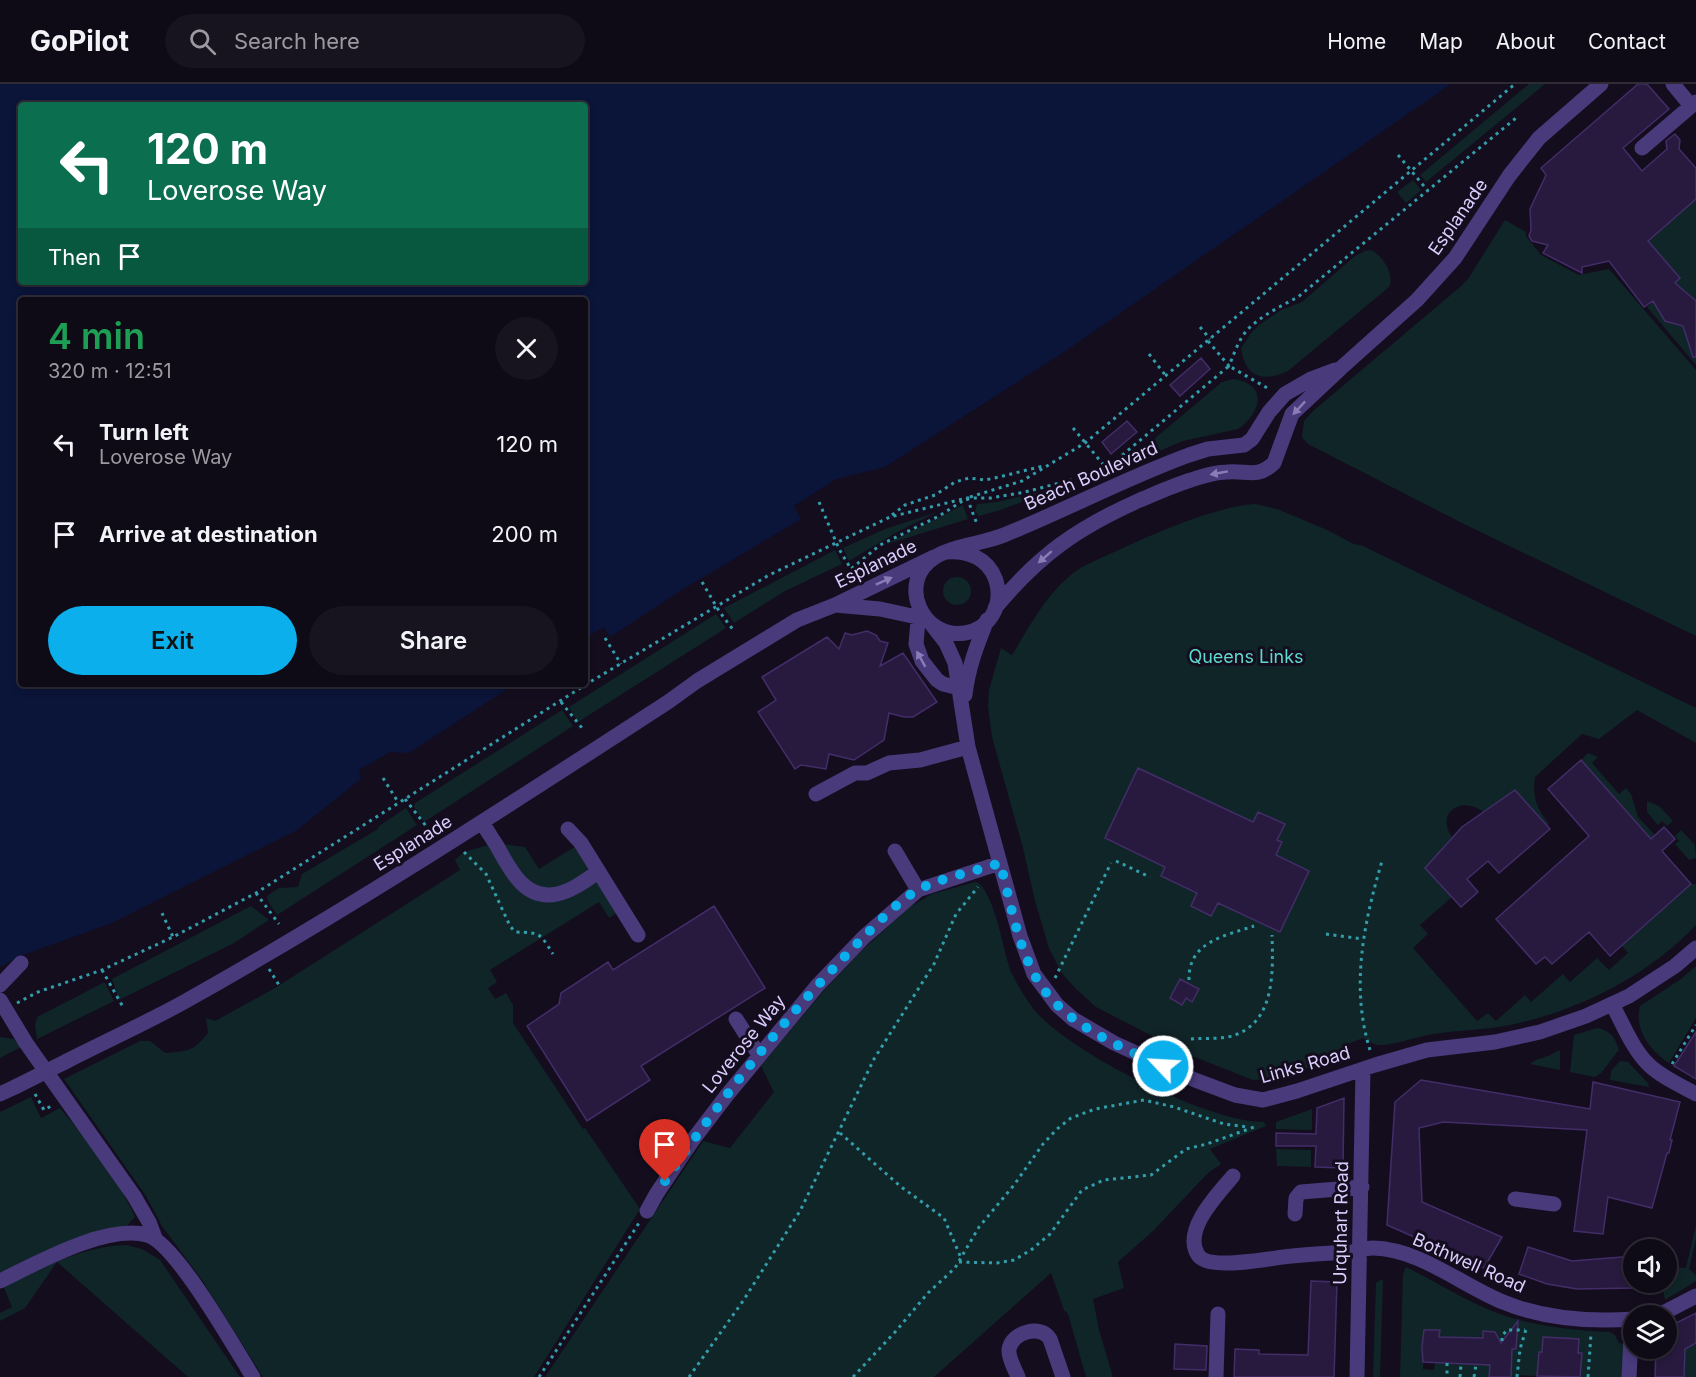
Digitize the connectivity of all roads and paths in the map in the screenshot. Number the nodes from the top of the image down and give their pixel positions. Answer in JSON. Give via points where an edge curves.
{"nodes":[{"id":1,"x":1515,"y":84,"type":"edge"},
{"id":2,"x":1601,"y":84,"type":"edge"},
{"id":3,"x":1673,"y":84,"type":"edge"},
{"id":4,"x":1694,"y":104,"type":"edge"},
{"id":5,"x":1516,"y":118,"type":"dead end"},
{"id":6,"x":1642,"y":148,"type":"dead end"},
{"id":7,"x":1398,"y":155,"type":"dead end"},
{"id":8,"x":1411,"y":171,"type":"junction"},
{"id":9,"x":1428,"y":191,"type":"junction"},
{"id":10,"x":1200,"y":327,"type":"dead end"},
{"id":11,"x":1209,"y":340,"type":"junction"},
{"id":12,"x":1149,"y":354,"type":"dead end"},
{"id":13,"x":1229,"y":366,"type":"junction"},
{"id":14,"x":1341,"y":368,"type":"junction"},
{"id":15,"x":1166,"y":375,"type":"junction"},
{"id":16,"x":1270,"y":390,"type":"dead end"},
{"id":17,"x":1073,"y":428,"type":"dead end"},
{"id":18,"x":1252,"y":439,"type":"joint"},
{"id":19,"x":1085,"y":443,"type":"junction"},
{"id":20,"x":1047,"y":465,"type":"junction"},
{"id":21,"x":1107,"y":469,"type":"junction"},
{"id":22,"x":967,"y":498,"type":"junction"},
{"id":23,"x":819,"y":502,"type":"dead end"},
{"id":24,"x":890,"y":517,"type":"junction"},
{"id":25,"x":977,"y":524,"type":"dead end"},
{"id":26,"x":836,"y":542,"type":"junction"},
{"id":27,"x":940,"y":555,"type":"junction"},
{"id":28,"x":702,"y":582,"type":"dead end"},
{"id":29,"x":835,"y":605,"type":"junction"},
{"id":30,"x":716,"y":606,"type":"junction"},
{"id":31,"x":991,"y":614,"type":"junction"},
{"id":32,"x":924,"y":618,"type":"junction"},
{"id":33,"x":734,"y":631,"type":"dead end"},
{"id":34,"x":604,"y":638,"type":"dead end"},
{"id":35,"x":621,"y":664,"type":"junction"},
{"id":36,"x":588,"y":685,"type":"edge"},
{"id":37,"x":585,"y":687,"type":"edge"},
{"id":38,"x":959,"y":688,"type":"junction"},
{"id":39,"x":561,"y":702,"type":"junction"},
{"id":40,"x":963,"y":707,"type":"junction"},
{"id":41,"x":582,"y":728,"type":"dead end"},
{"id":42,"x":968,"y":747,"type":"junction"},
{"id":43,"x":383,"y":778,"type":"dead end"},
{"id":44,"x":816,"y":794,"type":"dead end"},
{"id":45,"x":404,"y":798,"type":"junction"},
{"id":46,"x":399,"y":802,"type":"junction"},
{"id":47,"x":482,"y":822,"type":"junction"},
{"id":48,"x":426,"y":826,"type":"dead end"},
{"id":49,"x":568,"y":829,"type":"dead end"},
{"id":50,"x":456,"y":839,"type":"junction"},
{"id":51,"x":895,"y":851,"type":"dead end"},
{"id":52,"x":1116,"y":861,"type":"dead end"},
{"id":53,"x":1382,"y":861,"type":"dead end"},
{"id":54,"x":1000,"y":863,"type":"junction"},
{"id":55,"x":1111,"y":863,"type":"dead end"},
{"id":56,"x":598,"y":872,"type":"junction"},
{"id":57,"x":1150,"y":877,"type":"dead end"},
{"id":58,"x":918,"y":890,"type":"junction"},
{"id":59,"x":975,"y":890,"type":"dead end"},
{"id":60,"x":256,"y":893,"type":"junction"},
{"id":61,"x":162,"y":913,"type":"dead end"},
{"id":62,"x":279,"y":924,"type":"dead end"},
{"id":63,"x":1254,"y":926,"type":"dead end"},
{"id":64,"x":1326,"y":934,"type":"dead end"},
{"id":65,"x":638,"y":935,"type":"dead end"},
{"id":66,"x":1272,"y":935,"type":"dead end"},
{"id":67,"x":173,"y":937,"type":"junction"},
{"id":68,"x":1363,"y":939,"type":"junction"},
{"id":69,"x":1696,"y":948,"type":"edge"},
{"id":70,"x":553,"y":954,"type":"dead end"},
{"id":71,"x":21,"y":963,"type":"dead end"},
{"id":72,"x":102,"y":970,"type":"junction"},
{"id":73,"x":1189,"y":980,"type":"dead end"},
{"id":74,"x":0,"y":985,"type":"edge"},
{"id":75,"x":38,"y":992,"type":"dead end"},
{"id":76,"x":1047,"y":994,"type":"junction"},
{"id":77,"x":1612,"y":1004,"type":"junction"},
{"id":78,"x":123,"y":1006,"type":"dead end"},
{"id":79,"x":2,"y":1007,"type":"edge"},
{"id":80,"x":736,"y":1019,"type":"dead end"},
{"id":81,"x":1696,"y":1025,"type":"edge"},
{"id":82,"x":1191,"y":1039,"type":"dead end"},
{"id":83,"x":759,"y":1056,"type":"junction"},
{"id":84,"x":1369,"y":1067,"type":"junction"},
{"id":85,"x":1665,"y":1076,"type":"junction"},
{"id":86,"x":21,"y":1084,"type":"junction"},
{"id":87,"x":0,"y":1094,"type":"edge"},
{"id":88,"x":1696,"y":1094,"type":"edge"},
{"id":89,"x":66,"y":1098,"type":"junction"},
{"id":90,"x":1257,"y":1126,"type":"dead end"},
{"id":91,"x":1248,"y":1127,"type":"dead end"},
{"id":92,"x":840,"y":1133,"type":"junction"},
{"id":93,"x":1233,"y":1176,"type":"dead end"},
{"id":94,"x":1362,"y":1187,"type":"junction"},
{"id":95,"x":1515,"y":1199,"type":"dead end"},
{"id":96,"x":1554,"y":1204,"type":"dead end"},
{"id":97,"x":647,"y":1211,"type":"joint"},
{"id":98,"x":1295,"y":1214,"type":"dead end"},
{"id":99,"x":155,"y":1238,"type":"junction"},
{"id":100,"x":1360,"y":1250,"type":"junction"},
{"id":101,"x":960,"y":1260,"type":"junction"},
{"id":102,"x":0,"y":1281,"type":"edge"},
{"id":103,"x":1696,"y":1296,"type":"edge"},
{"id":104,"x":1677,"y":1306,"type":"edge"},
{"id":105,"x":1534,"y":1312,"type":"junction"},
{"id":106,"x":1218,"y":1314,"type":"dead end"},
{"id":107,"x":1623,"y":1319,"type":"edge"},
{"id":108,"x":1592,"y":1320,"type":"junction"},
{"id":109,"x":1526,"y":1330,"type":"junction"},
{"id":110,"x":1502,"y":1341,"type":"dead end"},
{"id":111,"x":1630,"y":1359,"type":"edge"},
{"id":112,"x":1446,"y":1363,"type":"dead end"},
{"id":113,"x":1461,"y":1364,"type":"dead end"},
{"id":114,"x":1476,"y":1365,"type":"dead end"},
{"id":115,"x":253,"y":1377,"type":"edge"},
{"id":116,"x":539,"y":1377,"type":"edge"},
{"id":117,"x":689,"y":1377,"type":"edge"},
{"id":118,"x":853,"y":1377,"type":"edge"},
{"id":119,"x":1018,"y":1377,"type":"edge"},
{"id":120,"x":1064,"y":1377,"type":"edge"},
{"id":121,"x":1216,"y":1377,"type":"edge"},
{"id":122,"x":1357,"y":1377,"type":"edge"},
{"id":123,"x":1447,"y":1377,"type":"edge"},
{"id":124,"x":1460,"y":1377,"type":"edge"},
{"id":125,"x":1474,"y":1377,"type":"edge"},
{"id":126,"x":1517,"y":1377,"type":"edge"},
{"id":127,"x":1588,"y":1377,"type":"edge"},
{"id":128,"x":1629,"y":1377,"type":"edge"}],
"edges":[{"from":1,"to":8,"type":"path"},
{"from":2,"to":14,"type":"street","name":"Esplanade","via":[[1539,138],[1455,258],[1424,293]]},
{"from":3,"to":4,"type":"street"},
{"from":4,"to":6,"type":"street"},
{"from":5,"to":9,"type":"path"},
{"from":7,"to":8,"type":"path"},
{"from":8,"to":9,"type":"path"},
{"from":8,"to":11,"type":"path"},
{"from":9,"to":13,"type":"path","via":[[1298,297],[1250,328]]},
{"from":10,"to":11,"type":"path"},
{"from":11,"to":13,"type":"path"},
{"from":11,"to":15,"type":"path"},
{"from":12,"to":15,"type":"path"},
{"from":13,"to":16,"type":"path"},
{"from":13,"to":21,"type":"path"},
{"from":14,"to":18,"type":"street","name":"Esplanade","via":[[1285,394]]},
{"from":14,"to":31,"type":"street","name":"Esplanade","one_way":true,"via":[[1292,414],[1274,463],[1263,472],[1226,471],[1189,480],[1092,523],[1059,544],[1019,580]]},
{"from":15,"to":19,"type":"path"},
{"from":17,"to":19,"type":"path"},
{"from":18,"to":27,"type":"street","name":"Beach Boulevard","via":[[1244,445],[1189,455],[999,538]]},
{"from":19,"to":20,"type":"path"},
{"from":19,"to":21,"type":"path"},
{"from":20,"to":22,"type":"path","via":[[1022,481]]},
{"from":20,"to":24,"type":"path","via":[[985,480],[969,478],[955,482],[935,495],[905,505]]},
{"from":21,"to":22,"type":"path","via":[[1025,492]]},
{"from":22,"to":24,"type":"path"},
{"from":22,"to":25,"type":"path"},
{"from":22,"to":26,"type":"path","via":[[880,544],[851,569]]},
{"from":23,"to":26,"type":"path"},
{"from":24,"to":26,"type":"path"},
{"from":26,"to":30,"type":"path"},
{"from":29,"to":27,"type":"street","name":"Esplanade","one_way":true},
{"from":27,"to":31,"type":"street","via":[[966,552],[984,560],[998,582]]},
{"from":27,"to":32,"type":"street","via":[[925,565],[916,586]]},
{"from":28,"to":30,"type":"path"},
{"from":29,"to":32,"type":"street","name":"Esplanade"},
{"from":29,"to":47,"type":"street","name":"Esplanade","via":[[785,626]]},
{"from":30,"to":33,"type":"path"},
{"from":30,"to":35,"type":"path"},
{"from":31,"to":32,"type":"street","via":[[978,628],[954,633],[943,631]]},
{"from":31,"to":40,"type":"street","name":"Links Road","via":[[973,655]]},
{"from":32,"to":38,"type":"street","name":"Links Road","via":[[952,653]]},
{"from":38,"to":32,"type":"street","one_way":true,"via":[[937,680],[922,661],[916,644]]},
{"from":34,"to":35,"type":"path"},
{"from":35,"to":36,"type":"path"},
{"from":37,"to":39,"type":"path"},
{"from":38,"to":40,"type":"street","name":"Links Road"},
{"from":39,"to":41,"type":"path"},
{"from":39,"to":45,"type":"path"},
{"from":40,"to":42,"type":"street","name":"Links Road"},
{"from":42,"to":44,"type":"street","via":[[855,773]]},
{"from":42,"to":54,"type":"street","name":"Links Road"},
{"from":43,"to":46,"type":"path"},
{"from":45,"to":46,"type":"path"},
{"from":45,"to":48,"type":"path"},
{"from":46,"to":60,"type":"path"},
{"from":47,"to":50,"type":"street","name":"Esplanade"},
{"from":47,"to":56,"type":"street","via":[[512,874],[532,892],[556,895]]},
{"from":49,"to":56,"type":"street"},
{"from":50,"to":70,"type":"path","via":[[486,874],[515,932],[537,933]]},
{"from":50,"to":86,"type":"street","name":"Esplanade","bridge":true,"via":[[183,1002]]},
{"from":51,"to":58,"type":"street"},
{"from":52,"to":57,"type":"path"},
{"from":53,"to":68,"type":"path"},
{"from":54,"to":58,"type":"street","name":"Loverose Way"},
{"from":54,"to":76,"type":"street","name":"Links Road","via":[[1027,957]]},
{"from":55,"to":76,"type":"path"},
{"from":56,"to":65,"type":"street"},
{"from":58,"to":83,"type":"street","name":"Loverose Way","via":[[834,967]]},
{"from":59,"to":92,"type":"path","via":[[956,914],[934,964],[874,1059]]},
{"from":60,"to":62,"type":"path"},
{"from":60,"to":67,"type":"path"},
{"from":61,"to":67,"type":"path"},
{"from":63,"to":73,"type":"path","via":[[1203,947],[1192,960]]},
{"from":64,"to":68,"type":"path"},
{"from":66,"to":82,"type":"path","via":[[1272,988],[1263,1011],[1241,1032]]},
{"from":67,"to":72,"type":"path"},
{"from":68,"to":84,"type":"path","via":[[1359,980]]},
{"from":69,"to":77,"type":"street","name":"Links Road","via":[[1652,983]]},
{"from":71,"to":74,"type":"street"},
{"from":72,"to":75,"type":"path"},
{"from":72,"to":78,"type":"path"},
{"from":76,"to":84,"type":"street","name":"Links Road","via":[[1073,1018],[1114,1043],[1195,1080],[1250,1099],[1276,1098]]},
{"from":77,"to":84,"type":"street","name":"Links Road","via":[[1516,1038],[1436,1048]]},
{"from":77,"to":85,"type":"street","via":[[1642,1056]]},
{"from":79,"to":89,"type":"street"},
{"from":80,"to":83,"type":"street"},
{"from":81,"to":85,"type":"path"},
{"from":83,"to":97,"type":"street","name":"Loverose Way","via":[[692,1141]]},
{"from":84,"to":94,"type":"street","name":"Urquhart Road"},
{"from":85,"to":88,"type":"street"},
{"from":86,"to":87,"type":"street","name":"Esplanade"},
{"from":86,"to":89,"type":"path","via":[[44,1110]]},
{"from":89,"to":99,"type":"street","via":[[134,1196]]},
{"from":90,"to":101,"type":"path","via":[[1186,1149],[1151,1175],[1104,1180],[1082,1190],[1050,1234],[1014,1260]]},
{"from":91,"to":101,"type":"path","via":[[1224,1124],[1144,1100],[1076,1116],[1048,1137],[979,1227]]},
{"from":92,"to":101,"type":"path","via":[[900,1186],[944,1218]]},
{"from":92,"to":117,"type":"path","via":[[800,1211]]},
{"from":93,"to":100,"type":"street","name":"Bothwell Road","via":[[1198,1222],[1196,1248],[1202,1259],[1242,1262]]},
{"from":94,"to":98,"type":"street","via":[[1301,1192],[1296,1197]]},
{"from":94,"to":100,"type":"street","name":"Urquhart Road"},
{"from":95,"to":96,"type":"street"},
{"from":97,"to":116,"type":"path"},
{"from":99,"to":102,"type":"street","via":[[131,1233],[92,1240]]},
{"from":99,"to":115,"type":"street","via":[[179,1263]]},
{"from":100,"to":105,"type":"street","name":"Bothwell Road","via":[[1383,1249],[1406,1255],[1502,1302]]},
{"from":100,"to":122,"type":"street","name":"Urquhart Road"},
{"from":101,"to":118,"type":"path"},
{"from":103,"to":104,"type":"street"},
{"from":105,"to":108,"type":"street","name":"Bothwell Road"},
{"from":105,"to":109,"type":"path"},
{"from":106,"to":121,"type":"street"},
{"from":107,"to":108,"type":"street","name":"Bothwell Road"},
{"from":108,"to":127,"type":"path"},
{"from":109,"to":110,"type":"path","via":[[1507,1330]]},
{"from":109,"to":126,"type":"path"},
{"from":111,"to":128,"type":"street"},
{"from":112,"to":123,"type":"path"},
{"from":113,"to":124,"type":"path"},
{"from":114,"to":125,"type":"path"},
{"from":119,"to":120,"type":"street","via":[[1009,1350],[1012,1343],[1017,1337],[1041,1330],[1050,1339]]}]}
